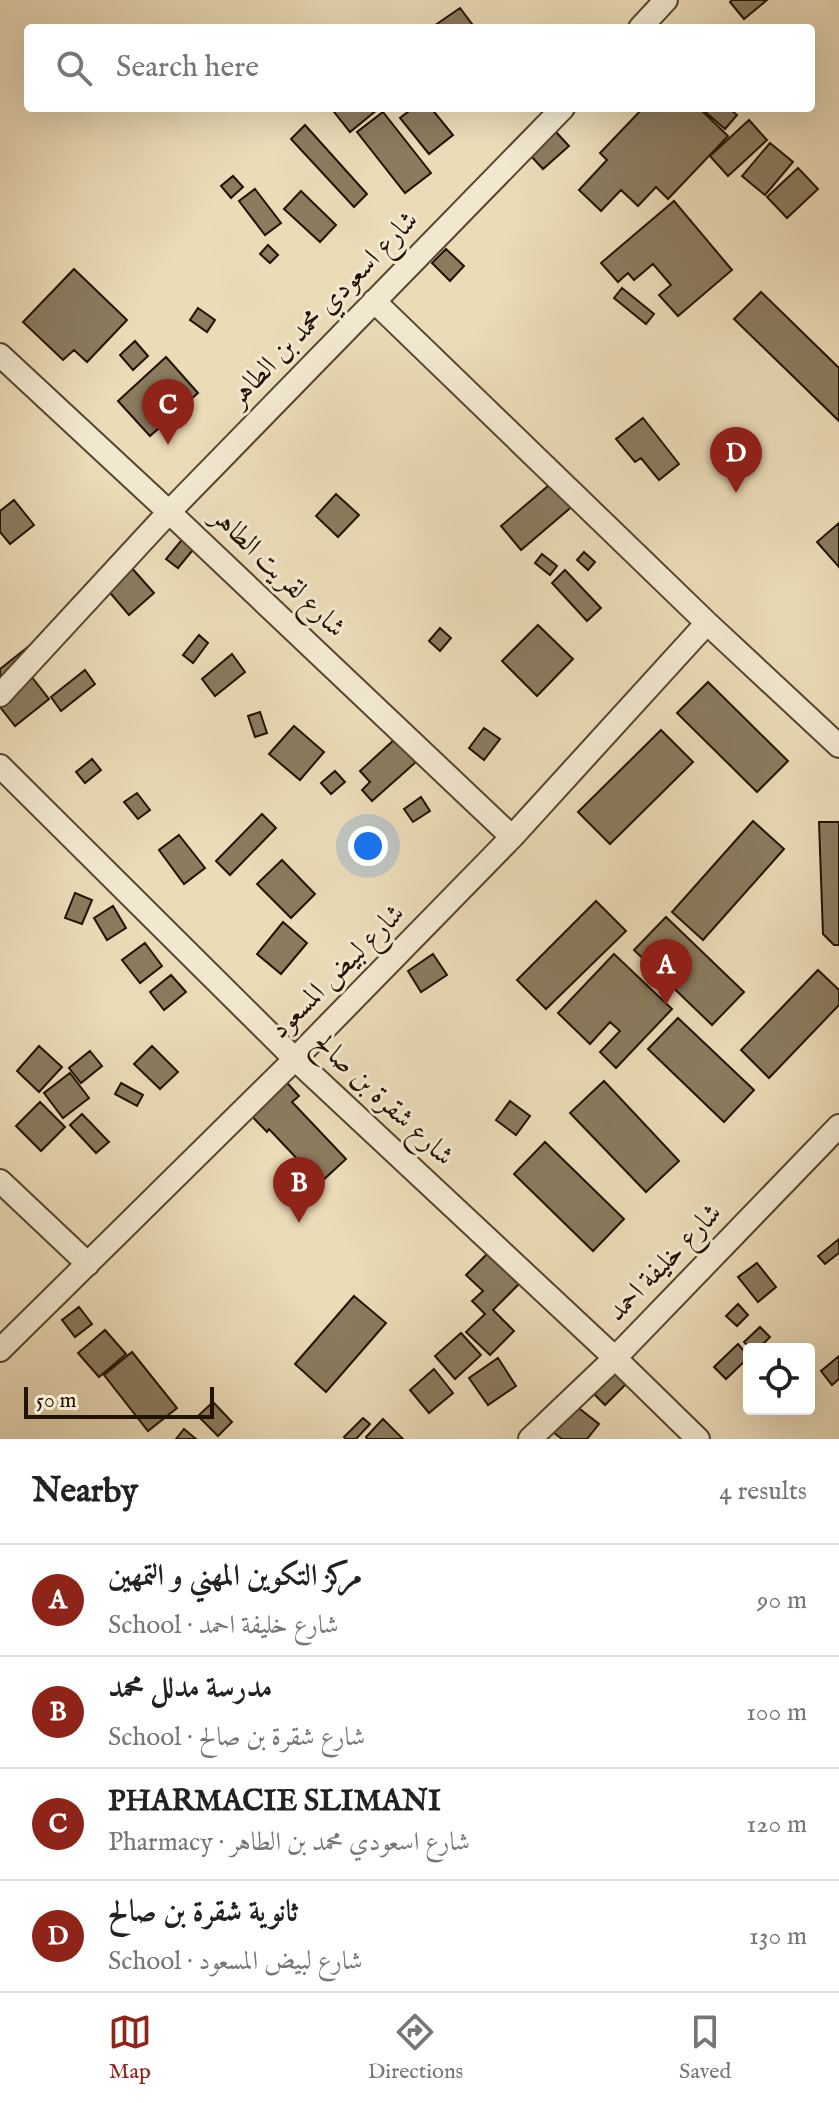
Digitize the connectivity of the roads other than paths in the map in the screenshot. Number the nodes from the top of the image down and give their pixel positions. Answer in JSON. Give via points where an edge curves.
{"nodes":[{"id":1,"x":666,"y":0,"type":"edge"},
{"id":2,"x":644,"y":24,"type":"edge"},
{"id":3,"x":559,"y":112,"type":"edge"},
{"id":4,"x":374,"y":301,"type":"junction"},
{"id":5,"x":0,"y":355,"type":"edge"},
{"id":6,"x":169,"y":512,"type":"junction"},
{"id":7,"x":707,"y":623,"type":"junction"},
{"id":8,"x":0,"y":695,"type":"edge"},
{"id":9,"x":839,"y":746,"type":"edge"},
{"id":10,"x":0,"y":766,"type":"edge"},
{"id":11,"x":512,"y":837,"type":"junction"},
{"id":12,"x":295,"y":1059,"type":"junction"},
{"id":13,"x":835,"y":1138,"type":"edge"},
{"id":14,"x":0,"y":1181,"type":"edge"},
{"id":15,"x":88,"y":1264,"type":"junction"},
{"id":16,"x":0,"y":1350,"type":"edge"},
{"id":17,"x":615,"y":1358,"type":"junction"},
{"id":18,"x":530,"y":1439,"type":"edge"},
{"id":19,"x":698,"y":1439,"type":"edge"}],
"edges":[{"from":1,"to":2,"type":"street"},
{"from":3,"to":4,"type":"street","name":"شارع اسعودي محمد بن الطاهر"},
{"from":4,"to":6,"type":"street","name":"شارع اسعودي محمد بن الطاهر"},
{"from":4,"to":7,"type":"street"},
{"from":5,"to":6,"type":"street","name":"شارع لقريت الطاهر"},
{"from":6,"to":8,"type":"street","name":"شارع اسعودي محمد بن الطاهر"},
{"from":6,"to":11,"type":"street","name":"شارع لقريت الطاهر"},
{"from":7,"to":9,"type":"street"},
{"from":7,"to":11,"type":"street","name":"شارع لبيض المسعود"},
{"from":10,"to":12,"type":"street","name":"شارع شقرة بن صالح"},
{"from":11,"to":12,"type":"street","name":"شارع لبيض المسعود"},
{"from":12,"to":15,"type":"street","name":"شارع لبيض المسعود"},
{"from":12,"to":17,"type":"street","name":"شارع شقرة بن صالح"},
{"from":13,"to":17,"type":"street","name":"شارع خليفة احمد"},
{"from":14,"to":15,"type":"street"},
{"from":15,"to":16,"type":"street","name":"شارع لبيض المسعود"},
{"from":17,"to":18,"type":"street","name":"شارع خليفة احمد"},
{"from":17,"to":19,"type":"street","name":"شارع شقرة بن صالح"}]}
